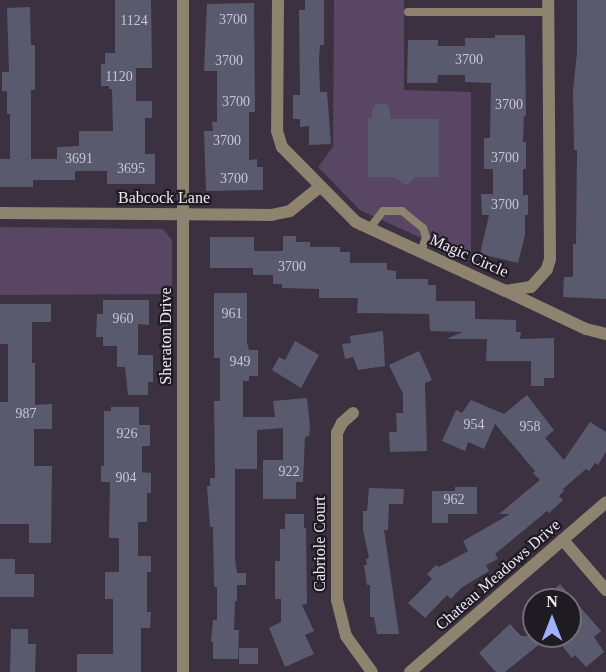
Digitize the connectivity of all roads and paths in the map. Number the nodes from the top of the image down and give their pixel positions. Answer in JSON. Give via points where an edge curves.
{"nodes":[{"id":1,"x":183,"y":0,"type":"edge"},
{"id":2,"x":278,"y":0,"type":"edge"},
{"id":3,"x":548,"y":6,"type":"edge"},
{"id":4,"x":408,"y":12,"type":"dead end"},
{"id":5,"x":320,"y":187,"type":"junction"},
{"id":6,"x":0,"y":213,"type":"edge"},
{"id":7,"x":183,"y":214,"type":"junction"},
{"id":8,"x":369,"y":229,"type":"junction"},
{"id":9,"x":421,"y":252,"type":"junction"},
{"id":10,"x":506,"y":291,"type":"junction"},
{"id":11,"x":606,"y":334,"type":"edge"},
{"id":12,"x":353,"y":413,"type":"dead end"},
{"id":13,"x":606,"y":502,"type":"edge"},
{"id":14,"x":563,"y":540,"type":"junction"},
{"id":15,"x":606,"y":590,"type":"edge"},
{"id":16,"x":183,"y":672,"type":"edge"},
{"id":17,"x":372,"y":672,"type":"edge"},
{"id":18,"x":410,"y":672,"type":"edge"}],
"edges":[{"from":1,"to":7,"type":"street","name":"Sheraton Drive"},
{"from":2,"to":5,"type":"street","name":"Magic Circle","via":[[277,130],[282,147]]},
{"from":3,"to":4,"type":"lane"},
{"from":3,"to":10,"type":"street","name":"Magic Circle","via":[[550,259],[547,269],[531,287]]},
{"from":5,"to":7,"type":"street","name":"Babcock Lane","via":[[298,207],[278,214]]},
{"from":5,"to":8,"type":"street","name":"Magic Circle","via":[[352,219]]},
{"from":6,"to":7,"type":"street","name":"Babcock Lane"},
{"from":7,"to":16,"type":"street","name":"Sheraton Drive"},
{"from":8,"to":9,"type":"street","name":"Magic Circle"},
{"from":8,"to":9,"type":"lane","via":[[383,211],[402,211],[423,228],[426,237]]},
{"from":9,"to":10,"type":"street","name":"Magic Circle"},
{"from":10,"to":11,"type":"street","via":[[586,329]]},
{"from":12,"to":17,"type":"street","name":"Cabriole Court","via":[[337,433],[337,600],[346,636]]},
{"from":13,"to":14,"type":"street","name":"Chateau Meadows Drive"},
{"from":14,"to":15,"type":"street"},
{"from":14,"to":18,"type":"street","name":"Chateau Meadows Drive"}]}
